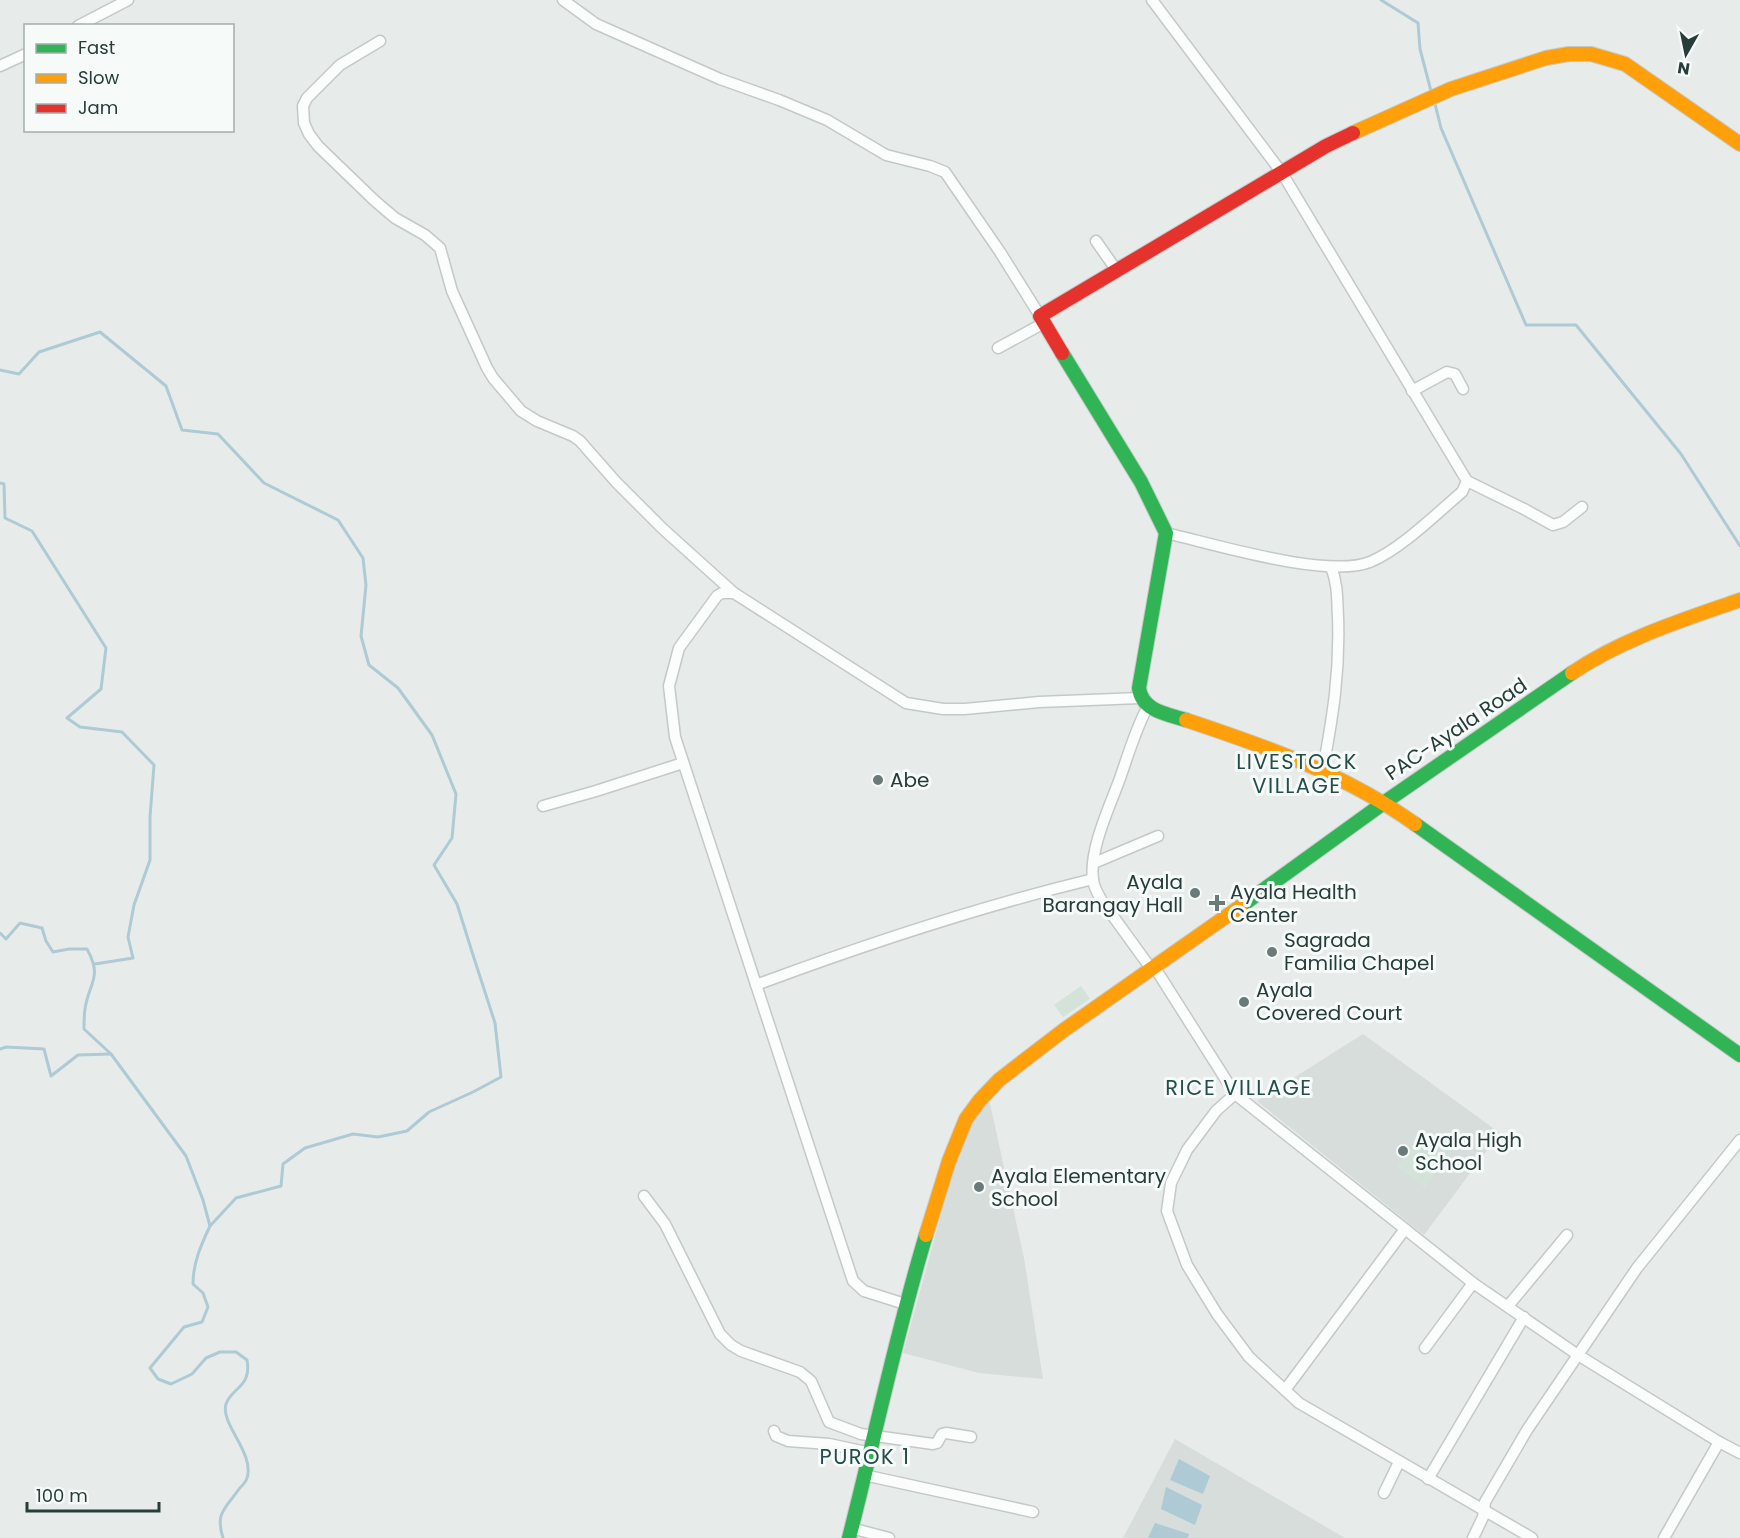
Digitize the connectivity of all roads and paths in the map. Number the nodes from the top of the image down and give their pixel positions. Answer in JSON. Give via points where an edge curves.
{"nodes":[{"id":1,"x":128,"y":0,"type":"edge"},
{"id":2,"x":563,"y":0,"type":"edge"},
{"id":3,"x":1152,"y":0,"type":"edge"},
{"id":4,"x":82,"y":24,"type":"edge"},
{"id":5,"x":380,"y":41,"type":"dead end"},
{"id":6,"x":24,"y":55,"type":"edge"},
{"id":7,"x":0,"y":66,"type":"edge"},
{"id":8,"x":1740,"y":144,"type":"edge"},
{"id":9,"x":1282,"y":173,"type":"junction"},
{"id":10,"x":1096,"y":241,"type":"dead end"},
{"id":11,"x":1117,"y":271,"type":"junction"},
{"id":12,"x":1042,"y":320,"type":"junction"},
{"id":13,"x":998,"y":348,"type":"dead end"},
{"id":14,"x":1463,"y":389,"type":"dead end"},
{"id":15,"x":1412,"y":391,"type":"junction"},
{"id":16,"x":1467,"y":481,"type":"junction"},
{"id":17,"x":1582,"y":507,"type":"dead end"},
{"id":18,"x":1166,"y":534,"type":"junction"},
{"id":19,"x":1331,"y":567,"type":"junction"},
{"id":20,"x":734,"y":593,"type":"junction"},
{"id":21,"x":1740,"y":600,"type":"edge"},
{"id":22,"x":1144,"y":702,"type":"junction"},
{"id":23,"x":683,"y":763,"type":"junction"},
{"id":24,"x":1323,"y":769,"type":"junction"},
{"id":25,"x":1385,"y":802,"type":"junction"},
{"id":26,"x":543,"y":806,"type":"dead end"},
{"id":27,"x":1158,"y":836,"type":"dead end"},
{"id":28,"x":1094,"y":863,"type":"junction"},
{"id":29,"x":1093,"y":879,"type":"junction"},
{"id":30,"x":1154,"y":969,"type":"junction"},
{"id":31,"x":756,"y":985,"type":"junction"},
{"id":32,"x":1740,"y":1055,"type":"edge"},
{"id":33,"x":1235,"y":1094,"type":"junction"},
{"id":34,"x":1740,"y":1140,"type":"edge"},
{"id":35,"x":644,"y":1196,"type":"dead end"},
{"id":36,"x":1405,"y":1229,"type":"junction"},
{"id":37,"x":1567,"y":1234,"type":"dead end"},
{"id":38,"x":1473,"y":1283,"type":"junction"},
{"id":39,"x":905,"y":1304,"type":"junction"},
{"id":40,"x":1508,"y":1306,"type":"junction"},
{"id":41,"x":1524,"y":1317,"type":"junction"},
{"id":42,"x":1425,"y":1348,"type":"dead end"},
{"id":43,"x":1578,"y":1354,"type":"junction"},
{"id":44,"x":1285,"y":1390,"type":"junction"},
{"id":45,"x":774,"y":1431,"type":"dead end"},
{"id":46,"x":875,"y":1436,"type":"junction"},
{"id":47,"x":971,"y":1437,"type":"dead end"},
{"id":48,"x":1719,"y":1442,"type":"junction"},
{"id":49,"x":871,"y":1453,"type":"junction"},
{"id":50,"x":1740,"y":1453,"type":"edge"},
{"id":51,"x":1399,"y":1462,"type":"junction"},
{"id":52,"x":864,"y":1475,"type":"junction"},
{"id":53,"x":1428,"y":1479,"type":"junction"},
{"id":54,"x":1384,"y":1493,"type":"dead end"},
{"id":55,"x":1485,"y":1510,"type":"junction"},
{"id":56,"x":1033,"y":1512,"type":"dead end"},
{"id":57,"x":850,"y":1533,"type":"edge"},
{"id":58,"x":889,"y":1538,"type":"edge"},
{"id":59,"x":1473,"y":1538,"type":"edge"},
{"id":60,"x":1532,"y":1538,"type":"edge"},
{"id":61,"x":1664,"y":1538,"type":"edge"}],
"edges":[{"from":1,"to":4,"type":"street"},
{"from":2,"to":12,"type":"street","via":[[596,24],[720,79],[827,120],[886,155],[945,172]]},
{"from":3,"to":9,"type":"street"},
{"from":5,"to":20,"type":"street","via":[[340,65],[307,98],[302,114],[309,134],[375,201],[440,248],[450,285],[473,337],[493,378],[514,404],[537,421],[580,441],[663,529]]},
{"from":6,"to":7,"type":"street"},
{"from":8,"to":9,"type":"street","via":[[1625,64],[1591,54],[1569,54],[1451,89],[1364,127]]},
{"from":9,"to":11,"type":"street"},
{"from":9,"to":15,"type":"street"},
{"from":10,"to":11,"type":"street"},
{"from":11,"to":12,"type":"street"},
{"from":12,"to":13,"type":"street"},
{"from":12,"to":18,"type":"street","via":[[1141,482]]},
{"from":14,"to":15,"type":"street","via":[[1455,374],[1448,372]]},
{"from":15,"to":16,"type":"street"},
{"from":16,"to":17,"type":"street","via":[[1552,525],[1563,522]]},
{"from":16,"to":19,"type":"street","via":[[1462,492],[1396,546],[1369,562]]},
{"from":18,"to":19,"type":"street"},
{"from":18,"to":22,"type":"street","via":[[1140,674]]},
{"from":19,"to":24,"type":"street","via":[[1336,580],[1339,646],[1337,691]]},
{"from":20,"to":22,"type":"street","via":[[911,705],[965,709],[1039,702]]},
{"from":20,"to":23,"type":"street","via":[[717,596],[679,648],[669,686],[675,737]]},
{"from":21,"to":25,"type":"street","name":"PAC-Ayala Road","via":[[1594,658]]},
{"from":22,"to":24,"type":"street"},
{"from":22,"to":28,"type":"street"},
{"from":23,"to":26,"type":"street"},
{"from":23,"to":31,"type":"street"},
{"from":24,"to":25,"type":"street"},
{"from":25,"to":30,"type":"street","name":"PAC-Ayala Road"},
{"from":25,"to":32,"type":"street"},
{"from":27,"to":28,"type":"street"},
{"from":28,"to":29,"type":"street"},
{"from":29,"to":30,"type":"street","via":[[1102,901]]},
{"from":29,"to":31,"type":"street","via":[[941,921]]},
{"from":30,"to":33,"type":"street"},
{"from":30,"to":39,"type":"street","name":"PAC-Ayala Road","via":[[1064,1030],[999,1080],[980,1100],[966,1119],[949,1161]]},
{"from":31,"to":39,"type":"street","via":[[853,1281],[864,1291]]},
{"from":33,"to":36,"type":"street"},
{"from":33,"to":44,"type":"street","via":[[1216,1111],[1187,1150],[1171,1183],[1167,1211],[1186,1265],[1217,1314],[1249,1357]]},
{"from":34,"to":43,"type":"street","via":[[1637,1268]]},
{"from":35,"to":46,"type":"street","via":[[665,1224],[720,1334],[741,1351],[800,1371],[811,1381],[829,1422]]},
{"from":36,"to":38,"type":"street"},
{"from":36,"to":44,"type":"street"},
{"from":37,"to":40,"type":"street"},
{"from":38,"to":40,"type":"street"},
{"from":38,"to":42,"type":"street"},
{"from":39,"to":46,"type":"street","name":"PAC-Ayala Road"},
{"from":40,"to":41,"type":"street"},
{"from":41,"to":43,"type":"street"},
{"from":41,"to":53,"type":"street"},
{"from":43,"to":48,"type":"street"},
{"from":43,"to":55,"type":"street","via":[[1527,1430],[1485,1502]]},
{"from":44,"to":51,"type":"street","via":[[1299,1403]]},
{"from":45,"to":49,"type":"street","via":[[788,1441]]},
{"from":46,"to":47,"type":"street","via":[[933,1444],[946,1432]]},
{"from":46,"to":49,"type":"street","name":"PAC-Ayala Road"},
{"from":48,"to":50,"type":"street"},
{"from":48,"to":61,"type":"street"},
{"from":49,"to":52,"type":"street","name":"PAC-Ayala Road"},
{"from":51,"to":53,"type":"street"},
{"from":51,"to":54,"type":"street"},
{"from":52,"to":56,"type":"street"},
{"from":52,"to":57,"type":"street","name":"PAC-Ayala Road"},
{"from":53,"to":55,"type":"street"},
{"from":55,"to":59,"type":"street"},
{"from":55,"to":60,"type":"street"},
{"from":57,"to":58,"type":"street"}]}
